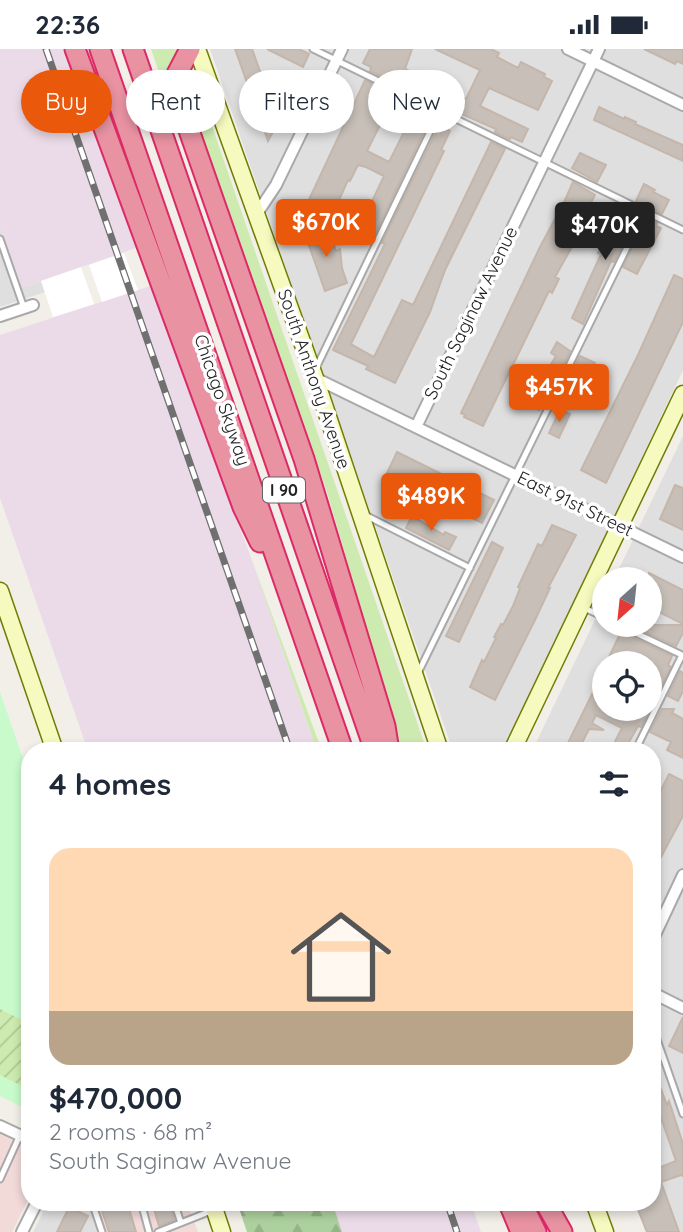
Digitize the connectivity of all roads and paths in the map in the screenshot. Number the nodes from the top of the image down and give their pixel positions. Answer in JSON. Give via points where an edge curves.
{"nodes":[{"id":1,"x":75,"y":49,"type":"edge"},
{"id":2,"x":100,"y":49,"type":"edge"},
{"id":3,"x":133,"y":49,"type":"edge"},
{"id":4,"x":190,"y":49,"type":"edge"},
{"id":5,"x":197,"y":49,"type":"edge"},
{"id":6,"x":313,"y":49,"type":"edge"},
{"id":7,"x":342,"y":49,"type":"edge"},
{"id":8,"x":568,"y":49,"type":"edge"},
{"id":9,"x":599,"y":49,"type":"edge"},
{"id":10,"x":336,"y":60,"type":"junction"},
{"id":11,"x":593,"y":61,"type":"junction"},
{"id":12,"x":368,"y":76,"type":"edge"},
{"id":13,"x":683,"y":105,"type":"edge"},
{"id":14,"x":465,"y":123,"type":"edge"},
{"id":15,"x":430,"y":133,"type":"edge"},
{"id":16,"x":544,"y":162,"type":"junction"},
{"id":17,"x":645,"y":212,"type":"junction"},
{"id":18,"x":256,"y":215,"type":"junction"},
{"id":19,"x":683,"y":230,"type":"edge"},
{"id":20,"x":0,"y":239,"type":"edge"},
{"id":21,"x":29,"y":306,"type":"joint"},
{"id":22,"x":0,"y":316,"type":"edge"},
{"id":23,"x":314,"y":376,"type":"junction"},
{"id":24,"x":683,"y":394,"type":"edge"},
{"id":25,"x":416,"y":427,"type":"junction"},
{"id":26,"x":516,"y":476,"type":"junction"},
{"id":27,"x":360,"y":513,"type":"junction"},
{"id":28,"x":620,"y":526,"type":"junction"},
{"id":29,"x":683,"y":557,"type":"edge"},
{"id":30,"x":470,"y":568,"type":"junction"},
{"id":31,"x":0,"y":591,"type":"edge"},
{"id":32,"x":581,"y":606,"type":"junction"},
{"id":33,"x":592,"y":611,"type":"edge"},
{"id":34,"x":298,"y":619,"type":"junction"},
{"id":35,"x":644,"y":637,"type":"edge"},
{"id":36,"x":682,"y":655,"type":"edge"},
{"id":37,"x":415,"y":678,"type":"junction"},
{"id":38,"x":52,"y":742,"type":"edge"},
{"id":39,"x":341,"y":742,"type":"edge"},
{"id":40,"x":372,"y":742,"type":"edge"},
{"id":41,"x":388,"y":742,"type":"edge"},
{"id":42,"x":437,"y":742,"type":"edge"},
{"id":43,"x":516,"y":742,"type":"edge"},
{"id":44,"x":639,"y":742,"type":"edge"},
{"id":45,"x":683,"y":875,"type":"edge"},
{"id":46,"x":661,"y":922,"type":"edge"},
{"id":47,"x":661,"y":997,"type":"edge"},
{"id":48,"x":683,"y":1008,"type":"edge"},
{"id":49,"x":661,"y":1051,"type":"edge"},
{"id":50,"x":682,"y":1110,"type":"edge"},
{"id":51,"x":0,"y":1126,"type":"edge"},
{"id":52,"x":21,"y":1136,"type":"edge"},
{"id":53,"x":21,"y":1145,"type":"edge"},
{"id":54,"x":0,"y":1179,"type":"edge"},
{"id":55,"x":32,"y":1211,"type":"edge"},
{"id":56,"x":95,"y":1211,"type":"edge"},
{"id":57,"x":143,"y":1211,"type":"edge"},
{"id":58,"x":177,"y":1211,"type":"edge"},
{"id":59,"x":204,"y":1211,"type":"edge"},
{"id":60,"x":215,"y":1211,"type":"edge"},
{"id":61,"x":550,"y":1211,"type":"edge"},
{"id":62,"x":597,"y":1211,"type":"edge"},
{"id":63,"x":181,"y":1223,"type":"junction"},
{"id":64,"x":22,"y":1232,"type":"edge"},
{"id":65,"x":102,"y":1232,"type":"edge"},
{"id":66,"x":149,"y":1232,"type":"edge"},
{"id":67,"x":158,"y":1232,"type":"edge"},
{"id":68,"x":222,"y":1232,"type":"edge"},
{"id":69,"x":562,"y":1232,"type":"edge"},
{"id":70,"x":605,"y":1232,"type":"edge"}],
"edges":[{"from":1,"to":34,"type":"highway","via":[[243,507]]},
{"from":2,"to":34,"type":"highway","name":"Chicago Skyway","number":"I 90"},
{"from":3,"to":40,"type":"highway","name":"Chicago Skyway","number":"I 90"},
{"from":4,"to":41,"type":"highway","via":[[177,74],[177,96],[304,459]]},
{"from":5,"to":18,"type":"street","name":"South Anthony Avenue"},
{"from":6,"to":10,"type":"lane"},
{"from":7,"to":10,"type":"street"},
{"from":8,"to":11,"type":"street"},
{"from":9,"to":11,"type":"street","name":"South Saginaw Avenue"},
{"from":10,"to":12,"type":"lane"},
{"from":10,"to":18,"type":"street","via":[[276,185]]},
{"from":11,"to":13,"type":"street"},
{"from":11,"to":16,"type":"street","name":"South Saginaw Avenue"},
{"from":14,"to":16,"type":"lane"},
{"from":15,"to":23,"type":"lane"},
{"from":16,"to":17,"type":"lane"},
{"from":16,"to":25,"type":"street","name":"South Saginaw Avenue"},
{"from":17,"to":19,"type":"lane"},
{"from":17,"to":26,"type":"lane"},
{"from":18,"to":23,"type":"street","name":"South Anthony Avenue"},
{"from":20,"to":21,"type":"lane"},
{"from":21,"to":22,"type":"street"},
{"from":23,"to":25,"type":"street","name":"East 91st Street"},
{"from":23,"to":27,"type":"street","name":"South Anthony Avenue"},
{"from":24,"to":28,"type":"street"},
{"from":25,"to":26,"type":"street","name":"East 91st Street"},
{"from":26,"to":28,"type":"street","name":"East 91st Street"},
{"from":26,"to":30,"type":"lane"},
{"from":27,"to":30,"type":"lane"},
{"from":27,"to":37,"type":"street","name":"South Anthony Avenue"},
{"from":28,"to":29,"type":"street","name":"East 91st Street"},
{"from":28,"to":32,"type":"street"},
{"from":30,"to":37,"type":"lane"},
{"from":31,"to":38,"type":"street"},
{"from":32,"to":33,"type":"lane"},
{"from":32,"to":43,"type":"street"},
{"from":34,"to":39,"type":"highway","name":"Chicago Skyway","number":"I 90"},
{"from":35,"to":36,"type":"lane"},
{"from":36,"to":44,"type":"lane"},
{"from":37,"to":42,"type":"street","name":"South Anthony Avenue"},
{"from":45,"to":46,"type":"street"},
{"from":47,"to":48,"type":"street"},
{"from":49,"to":50,"type":"lane"},
{"from":51,"to":52,"type":"street"},
{"from":53,"to":54,"type":"lane"},
{"from":55,"to":64,"type":"street"},
{"from":56,"to":65,"type":"lane"},
{"from":57,"to":66,"type":"lane"},
{"from":58,"to":63,"type":"lane"},
{"from":59,"to":63,"type":"lane"},
{"from":60,"to":68,"type":"street"},
{"from":61,"to":69,"type":"highway"},
{"from":62,"to":70,"type":"street"},
{"from":63,"to":67,"type":"lane"}]}
